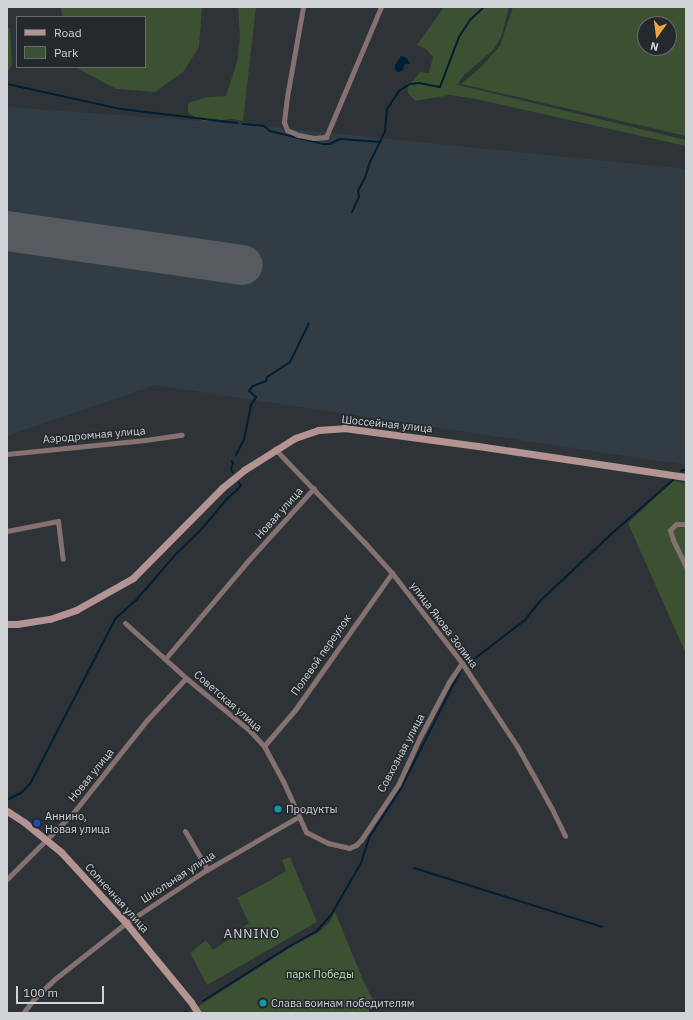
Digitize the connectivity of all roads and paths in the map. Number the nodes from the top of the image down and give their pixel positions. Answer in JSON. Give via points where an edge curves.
{"nodes":[{"id":1,"x":303,"y":7,"type":"edge"},
{"id":2,"x":381,"y":7,"type":"edge"},
{"id":3,"x":182,"y":435,"type":"dead end"},
{"id":4,"x":275,"y":449,"type":"junction"},
{"id":5,"x":7,"y":454,"type":"edge"},
{"id":6,"x":685,"y":476,"type":"edge"},
{"id":7,"x":314,"y":488,"type":"junction"},
{"id":8,"x":686,"y":524,"type":"edge"},
{"id":9,"x":7,"y":532,"type":"edge"},
{"id":10,"x":63,"y":559,"type":"dead end"},
{"id":11,"x":686,"y":567,"type":"edge"},
{"id":12,"x":392,"y":573,"type":"junction"},
{"id":13,"x":125,"y":623,"type":"dead end"},
{"id":14,"x":7,"y":624,"type":"edge"},
{"id":15,"x":165,"y":659,"type":"junction"},
{"id":16,"x":462,"y":662,"type":"junction"},
{"id":17,"x":186,"y":678,"type":"junction"},
{"id":18,"x":264,"y":746,"type":"junction"},
{"id":19,"x":7,"y":812,"type":"edge"},
{"id":20,"x":298,"y":817,"type":"junction"},
{"id":21,"x":185,"y":831,"type":"dead end"},
{"id":22,"x":306,"y":832,"type":"joint"},
{"id":23,"x":565,"y":836,"type":"dead end"},
{"id":24,"x":46,"y":839,"type":"junction"},
{"id":25,"x":207,"y":870,"type":"junction"},
{"id":26,"x":7,"y":879,"type":"edge"},
{"id":27,"x":126,"y":923,"type":"junction"},
{"id":28,"x":23,"y":1013,"type":"edge"},
{"id":29,"x":198,"y":1013,"type":"edge"}],
"edges":[{"from":1,"to":2,"type":"street","via":[[284,122],[287,130],[314,138],[326,137]]},
{"from":3,"to":5,"type":"street","name":"Аэродромная улица"},
{"from":4,"to":6,"type":"main road","name":"Шоссейная улица","via":[[318,430],[344,428]]},
{"from":4,"to":7,"type":"street","name":"улица Якова Золина"},
{"from":4,"to":14,"type":"main road","name":"Шоссейная улица","via":[[222,488],[133,578],[76,610],[50,619]]},
{"from":7,"to":12,"type":"street","name":"улица Якова Золина"},
{"from":7,"to":15,"type":"street","name":"Новая улица"},
{"from":8,"to":11,"type":"street","via":[[676,524],[670,530]]},
{"from":9,"to":10,"type":"street","via":[[58,521]]},
{"from":12,"to":16,"type":"street","name":"улица Якова Золина"},
{"from":12,"to":18,"type":"street","name":"Полевой переулок","via":[[295,710]]},
{"from":13,"to":15,"type":"street","name":"Советская улица"},
{"from":15,"to":17,"type":"street","name":"Советская улица"},
{"from":16,"to":22,"type":"street","name":"Совхозная улица","via":[[420,737],[398,785],[361,840],[349,848],[328,843]]},
{"from":16,"to":23,"type":"street","name":"улица Якова Золина","via":[[517,746]]},
{"from":17,"to":18,"type":"street","name":"Советская улица","via":[[250,731]]},
{"from":17,"to":24,"type":"street","name":"Новая улица","via":[[147,720],[74,813]]},
{"from":18,"to":20,"type":"street","name":"Советская улица","via":[[284,783]]},
{"from":19,"to":24,"type":"main road","name":"Солнечная улица"},
{"from":20,"to":22,"type":"street","name":"Советская улица"},
{"from":20,"to":25,"type":"street","name":"Школьная улица"},
{"from":21,"to":25,"type":"street"},
{"from":24,"to":26,"type":"street","name":"Новая улица"},
{"from":24,"to":27,"type":"main road","name":"Солнечная улица","via":[[62,852]]},
{"from":25,"to":27,"type":"street","name":"Школьная улица"},
{"from":27,"to":28,"type":"street","name":"Школьная улица","via":[[56,978]]},
{"from":27,"to":29,"type":"main road","name":"Солнечная улица"}]}
